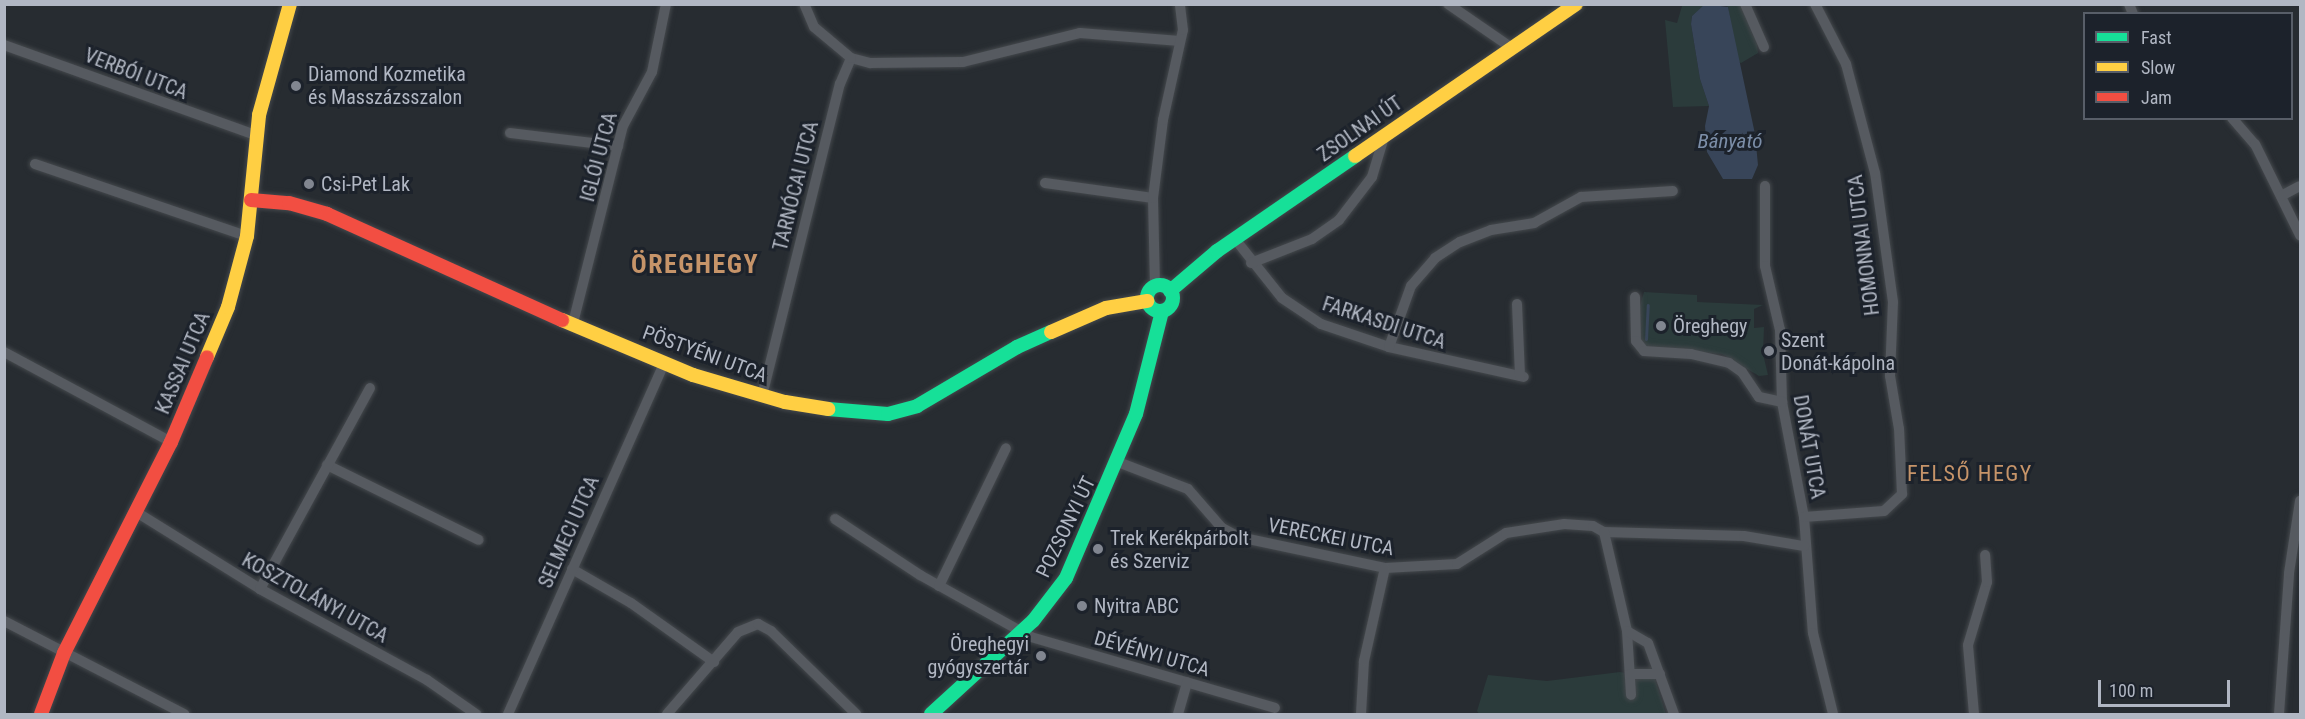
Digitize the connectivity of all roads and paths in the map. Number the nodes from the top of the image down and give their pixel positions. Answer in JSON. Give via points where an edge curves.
{"nodes":[{"id":1,"x":290,"y":4,"type":"edge"},
{"id":2,"x":666,"y":4,"type":"edge"},
{"id":3,"x":804,"y":4,"type":"edge"},
{"id":4,"x":1180,"y":4,"type":"edge"},
{"id":5,"x":1448,"y":4,"type":"edge"},
{"id":6,"x":1576,"y":4,"type":"edge"},
{"id":7,"x":1745,"y":4,"type":"edge"},
{"id":8,"x":1815,"y":4,"type":"edge"},
{"id":9,"x":1180,"y":41,"type":"junction"},
{"id":10,"x":4,"y":45,"type":"edge"},
{"id":11,"x":1764,"y":47,"type":"dead end"},
{"id":12,"x":1512,"y":48,"type":"junction"},
{"id":13,"x":851,"y":58,"type":"junction"},
{"id":14,"x":2234,"y":120,"type":"edge"},
{"id":15,"x":510,"y":133,"type":"dead end"},
{"id":16,"x":255,"y":135,"type":"junction"},
{"id":17,"x":1384,"y":137,"type":"junction"},
{"id":18,"x":618,"y":146,"type":"junction"},
{"id":19,"x":35,"y":164,"type":"dead end"},
{"id":20,"x":1045,"y":183,"type":"dead end"},
{"id":21,"x":1765,"y":186,"type":"dead end"},
{"id":22,"x":2301,"y":186,"type":"edge"},
{"id":23,"x":1672,"y":191,"type":"dead end"},
{"id":24,"x":2281,"y":196,"type":"junction"},
{"id":25,"x":1153,"y":198,"type":"junction"},
{"id":26,"x":251,"y":200,"type":"junction"},
{"id":27,"x":2301,"y":235,"type":"edge"},
{"id":28,"x":247,"y":236,"type":"junction"},
{"id":29,"x":1235,"y":239,"type":"junction"},
{"id":30,"x":1251,"y":263,"type":"junction"},
{"id":31,"x":1155,"y":286,"type":"junction"},
{"id":32,"x":1170,"y":291,"type":"junction"},
{"id":33,"x":1635,"y":297,"type":"dead end"},
{"id":34,"x":1147,"y":301,"type":"junction"},
{"id":35,"x":1517,"y":304,"type":"dead end"},
{"id":36,"x":1162,"y":311,"type":"junction"},
{"id":37,"x":573,"y":323,"type":"junction"},
{"id":38,"x":1389,"y":347,"type":"junction"},
{"id":39,"x":4,"y":352,"type":"edge"},
{"id":40,"x":664,"y":363,"type":"junction"},
{"id":41,"x":370,"y":388,"type":"dead end"},
{"id":42,"x":762,"y":396,"type":"junction"},
{"id":43,"x":1782,"y":402,"type":"junction"},
{"id":44,"x":171,"y":441,"type":"junction"},
{"id":45,"x":1006,"y":448,"type":"dead end"},
{"id":46,"x":1118,"y":462,"type":"junction"},
{"id":47,"x":327,"y":465,"type":"junction"},
{"id":48,"x":2301,"y":501,"type":"edge"},
{"id":49,"x":136,"y":512,"type":"junction"},
{"id":50,"x":1804,"y":516,"type":"junction"},
{"id":51,"x":835,"y":519,"type":"dead end"},
{"id":52,"x":1604,"y":532,"type":"junction"},
{"id":53,"x":479,"y":540,"type":"dead end"},
{"id":54,"x":1804,"y":546,"type":"junction"},
{"id":55,"x":1985,"y":555,"type":"dead end"},
{"id":56,"x":1385,"y":568,"type":"junction"},
{"id":57,"x":572,"y":569,"type":"junction"},
{"id":58,"x":939,"y":586,"type":"junction"},
{"id":59,"x":260,"y":589,"type":"junction"},
{"id":60,"x":4,"y":621,"type":"edge"},
{"id":61,"x":1627,"y":631,"type":"junction"},
{"id":62,"x":1021,"y":632,"type":"junction"},
{"id":63,"x":64,"y":653,"type":"junction"},
{"id":64,"x":714,"y":662,"type":"junction"},
{"id":65,"x":1630,"y":674,"type":"junction"},
{"id":66,"x":1660,"y":674,"type":"junction"},
{"id":67,"x":1187,"y":682,"type":"junction"},
{"id":68,"x":1631,"y":695,"type":"dead end"},
{"id":69,"x":1275,"y":708,"type":"dead end"},
{"id":70,"x":41,"y":714,"type":"edge"},
{"id":71,"x":184,"y":714,"type":"edge"},
{"id":72,"x":476,"y":714,"type":"edge"},
{"id":73,"x":508,"y":714,"type":"edge"},
{"id":74,"x":667,"y":714,"type":"edge"},
{"id":75,"x":856,"y":714,"type":"edge"},
{"id":76,"x":932,"y":714,"type":"edge"},
{"id":77,"x":1178,"y":714,"type":"edge"},
{"id":78,"x":1361,"y":714,"type":"edge"},
{"id":79,"x":1674,"y":714,"type":"edge"},
{"id":80,"x":1833,"y":714,"type":"edge"},
{"id":81,"x":1974,"y":714,"type":"edge"},
{"id":82,"x":2279,"y":714,"type":"edge"}],
"edges":[{"from":1,"to":16,"type":"street","name":"KASSAI UTCA"},
{"from":2,"to":18,"type":"street","name":"IGLÓI UTCA","via":[[652,72],[629,112]]},
{"from":3,"to":13,"type":"street","via":[[814,27]]},
{"from":4,"to":9,"type":"street"},
{"from":5,"to":12,"type":"street"},
{"from":6,"to":12,"type":"street","name":"ZSOLNAI ÚT"},
{"from":7,"to":11,"type":"street"},
{"from":8,"to":50,"type":"street","name":"HOMONNAI UTCA","via":[[1846,64],[1875,173],[1893,302],[1890,376],[1899,429],[1902,494],[1884,511]]},
{"from":9,"to":13,"type":"street","via":[[1080,33],[963,62],[870,63]]},
{"from":9,"to":25,"type":"street"},
{"from":10,"to":16,"type":"street","name":"VERBÓI UTCA"},
{"from":12,"to":17,"type":"street","name":"ZSOLNAI ÚT"},
{"from":13,"to":42,"type":"street","name":"TARNÓCAI UTCA","via":[[840,84]]},
{"from":14,"to":24,"type":"street","via":[[2255,144]]},
{"from":15,"to":18,"type":"street"},
{"from":16,"to":26,"type":"street","name":"KASSAI UTCA"},
{"from":17,"to":29,"type":"street","name":"ZSOLNAI ÚT"},
{"from":17,"to":30,"type":"street","via":[[1372,177],[1339,220],[1312,239]]},
{"from":18,"to":37,"type":"street","name":"IGLÓI UTCA"},
{"from":19,"to":28,"type":"street"},
{"from":20,"to":25,"type":"street"},
{"from":21,"to":43,"type":"street","name":"DONÁT UTCA","via":[[1765,266],[1780,330]]},
{"from":22,"to":24,"type":"street"},
{"from":23,"to":38,"type":"street","via":[[1581,197],[1533,223],[1491,230],[1460,242],[1435,258],[1411,286]]},
{"from":24,"to":27,"type":"street"},
{"from":25,"to":31,"type":"street"},
{"from":26,"to":28,"type":"street","name":"KASSAI UTCA"},
{"from":26,"to":37,"type":"street","name":"PÖSTYÉNI UTCA","via":[[289,203],[327,214],[477,284]]},
{"from":28,"to":44,"type":"street","name":"KASSAI UTCA","via":[[228,306]]},
{"from":29,"to":30,"type":"street","name":"FARKASDI UTCA"},
{"from":29,"to":32,"type":"street","name":"ZSOLNAI ÚT"},
{"from":30,"to":38,"type":"street","name":"FARKASDI UTCA","via":[[1282,298],[1307,317]]},
{"from":31,"to":32,"type":"street"},
{"from":31,"to":34,"type":"street","via":[[1148,292]]},
{"from":32,"to":36,"type":"street","via":[[1171,305]]},
{"from":33,"to":43,"type":"street","via":[[1636,341],[1644,351],[1691,354],[1729,363],[1742,372],[1760,397]]},
{"from":34,"to":36,"type":"street","via":[[1151,308]]},
{"from":34,"to":42,"type":"street","name":"PÖSTYÉNI UTCA","via":[[1106,308],[1017,347],[931,399],[902,411],[859,414]]},
{"from":35,"to":38,"type":"street","name":"FARKASDI UTCA","via":[[1522,377]]},
{"from":36,"to":46,"type":"street","name":"POZSONYI ÚT","via":[[1146,384]]},
{"from":37,"to":40,"type":"street","name":"PÖSTYÉNI UTCA"},
{"from":39,"to":44,"type":"street"},
{"from":40,"to":42,"type":"street","name":"PÖSTYÉNI UTCA"},
{"from":40,"to":57,"type":"street","name":"SELMECI UTCA"},
{"from":41,"to":47,"type":"street"},
{"from":43,"to":50,"type":"street","name":"DONÁT UTCA"},
{"from":44,"to":49,"type":"street","name":"KASSAI UTCA"},
{"from":45,"to":58,"type":"street"},
{"from":46,"to":56,"type":"street","name":"VERECKEI UTCA","via":[[1188,489],[1222,528],[1239,537]]},
{"from":46,"to":62,"type":"street","name":"POZSONYI ÚT","via":[[1066,578]]},
{"from":47,"to":53,"type":"street"},
{"from":47,"to":59,"type":"street"},
{"from":48,"to":82,"type":"street","via":[[2289,573]]},
{"from":49,"to":59,"type":"street","name":"KOSZTOLÁNYI UTCA"},
{"from":49,"to":63,"type":"street","name":"KASSAI UTCA"},
{"from":50,"to":54,"type":"street","name":"DONÁT UTCA"},
{"from":51,"to":58,"type":"street","name":"DÉVÉNYI UTCA"},
{"from":52,"to":54,"type":"street","name":"VERECKEI UTCA","via":[[1744,536]]},
{"from":52,"to":56,"type":"street","name":"VERECKEI UTCA","via":[[1586,525],[1555,525],[1506,533],[1456,564]]},
{"from":52,"to":61,"type":"street"},
{"from":54,"to":80,"type":"street","name":"DONÁT UTCA","via":[[1814,640]]},
{"from":55,"to":81,"type":"street","via":[[1987,582],[1968,645]]},
{"from":56,"to":78,"type":"street","via":[[1364,661]]},
{"from":57,"to":64,"type":"street","via":[[631,603]]},
{"from":57,"to":73,"type":"street","name":"SELMECI UTCA","via":[[537,656]]},
{"from":58,"to":62,"type":"street","name":"DÉVÉNYI UTCA"},
{"from":59,"to":72,"type":"street","name":"KOSZTOLÁNYI UTCA","via":[[427,680]]},
{"from":60,"to":63,"type":"street"},
{"from":61,"to":65,"type":"street"},
{"from":61,"to":66,"type":"street","via":[[1648,643]]},
{"from":62,"to":67,"type":"street","name":"DÉVÉNYI UTCA","via":[[1040,641]]},
{"from":62,"to":76,"type":"street","name":"POZSONYI ÚT"},
{"from":63,"to":70,"type":"street","name":"KASSAI UTCA"},
{"from":63,"to":71,"type":"street"},
{"from":64,"to":74,"type":"street"},
{"from":64,"to":75,"type":"street","via":[[738,632],[758,624],[771,631]]},
{"from":65,"to":66,"type":"street"},
{"from":65,"to":68,"type":"street"},
{"from":66,"to":79,"type":"street"},
{"from":67,"to":69,"type":"street","name":"DÉVÉNYI UTCA"},
{"from":67,"to":77,"type":"street"}]}
